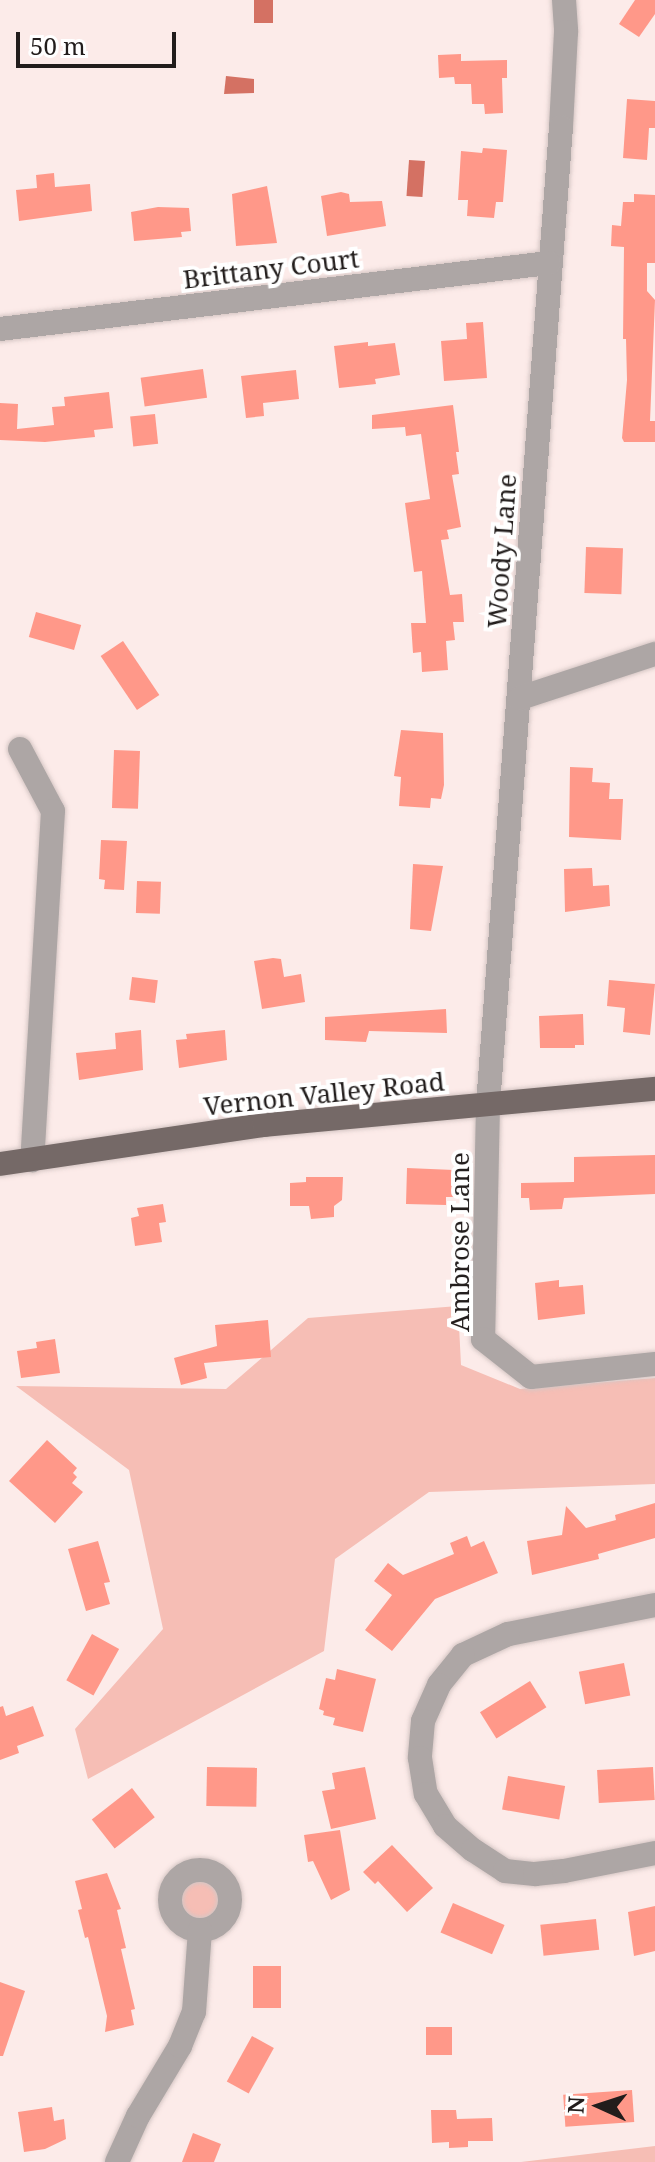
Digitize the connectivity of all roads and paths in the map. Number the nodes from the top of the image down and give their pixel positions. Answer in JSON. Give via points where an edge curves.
{"nodes":[{"id":1,"x":564,"y":0,"type":"edge"},
{"id":2,"x":549,"y":263,"type":"junction"},
{"id":3,"x":0,"y":329,"type":"edge"},
{"id":4,"x":655,"y":654,"type":"edge"},
{"id":5,"x":520,"y":698,"type":"junction"},
{"id":6,"x":20,"y":749,"type":"dead end"},
{"id":7,"x":655,"y":1089,"type":"edge"},
{"id":8,"x":488,"y":1105,"type":"junction"},
{"id":9,"x":32,"y":1160,"type":"junction"},
{"id":10,"x":0,"y":1164,"type":"edge"},
{"id":11,"x":655,"y":1364,"type":"edge"},
{"id":12,"x":655,"y":1605,"type":"edge"},
{"id":13,"x":655,"y":1853,"type":"edge"},
{"id":14,"x":200,"y":1930,"type":"dead end"},
{"id":15,"x":117,"y":2162,"type":"edge"}],
"edges":[{"from":1,"to":2,"type":"street","name":"Woody Lane","via":[[561,127]]},
{"from":2,"to":3,"type":"street","name":"Brittany Court"},
{"from":2,"to":5,"type":"street","name":"Woody Lane"},
{"from":4,"to":5,"type":"street"},
{"from":5,"to":8,"type":"street","name":"Woody Lane"},
{"from":6,"to":9,"type":"street","via":[[53,811]]},
{"from":7,"to":8,"type":"main road","name":"Vernon Valley Road"},
{"from":8,"to":9,"type":"main road","name":"Vernon Valley Road","via":[[264,1125]]},
{"from":8,"to":11,"type":"street","name":"Ambrose Lane","via":[[483,1339],[531,1377]]},
{"from":9,"to":10,"type":"main road","name":"Vernon Valley Road"},
{"from":12,"to":13,"type":"street","via":[[508,1634],[463,1655],[439,1685],[423,1721],[420,1758],[426,1794],[445,1826],[505,1871],[564,1871]]},
{"from":14,"to":15,"type":"street","via":[[194,2012]]}]}
